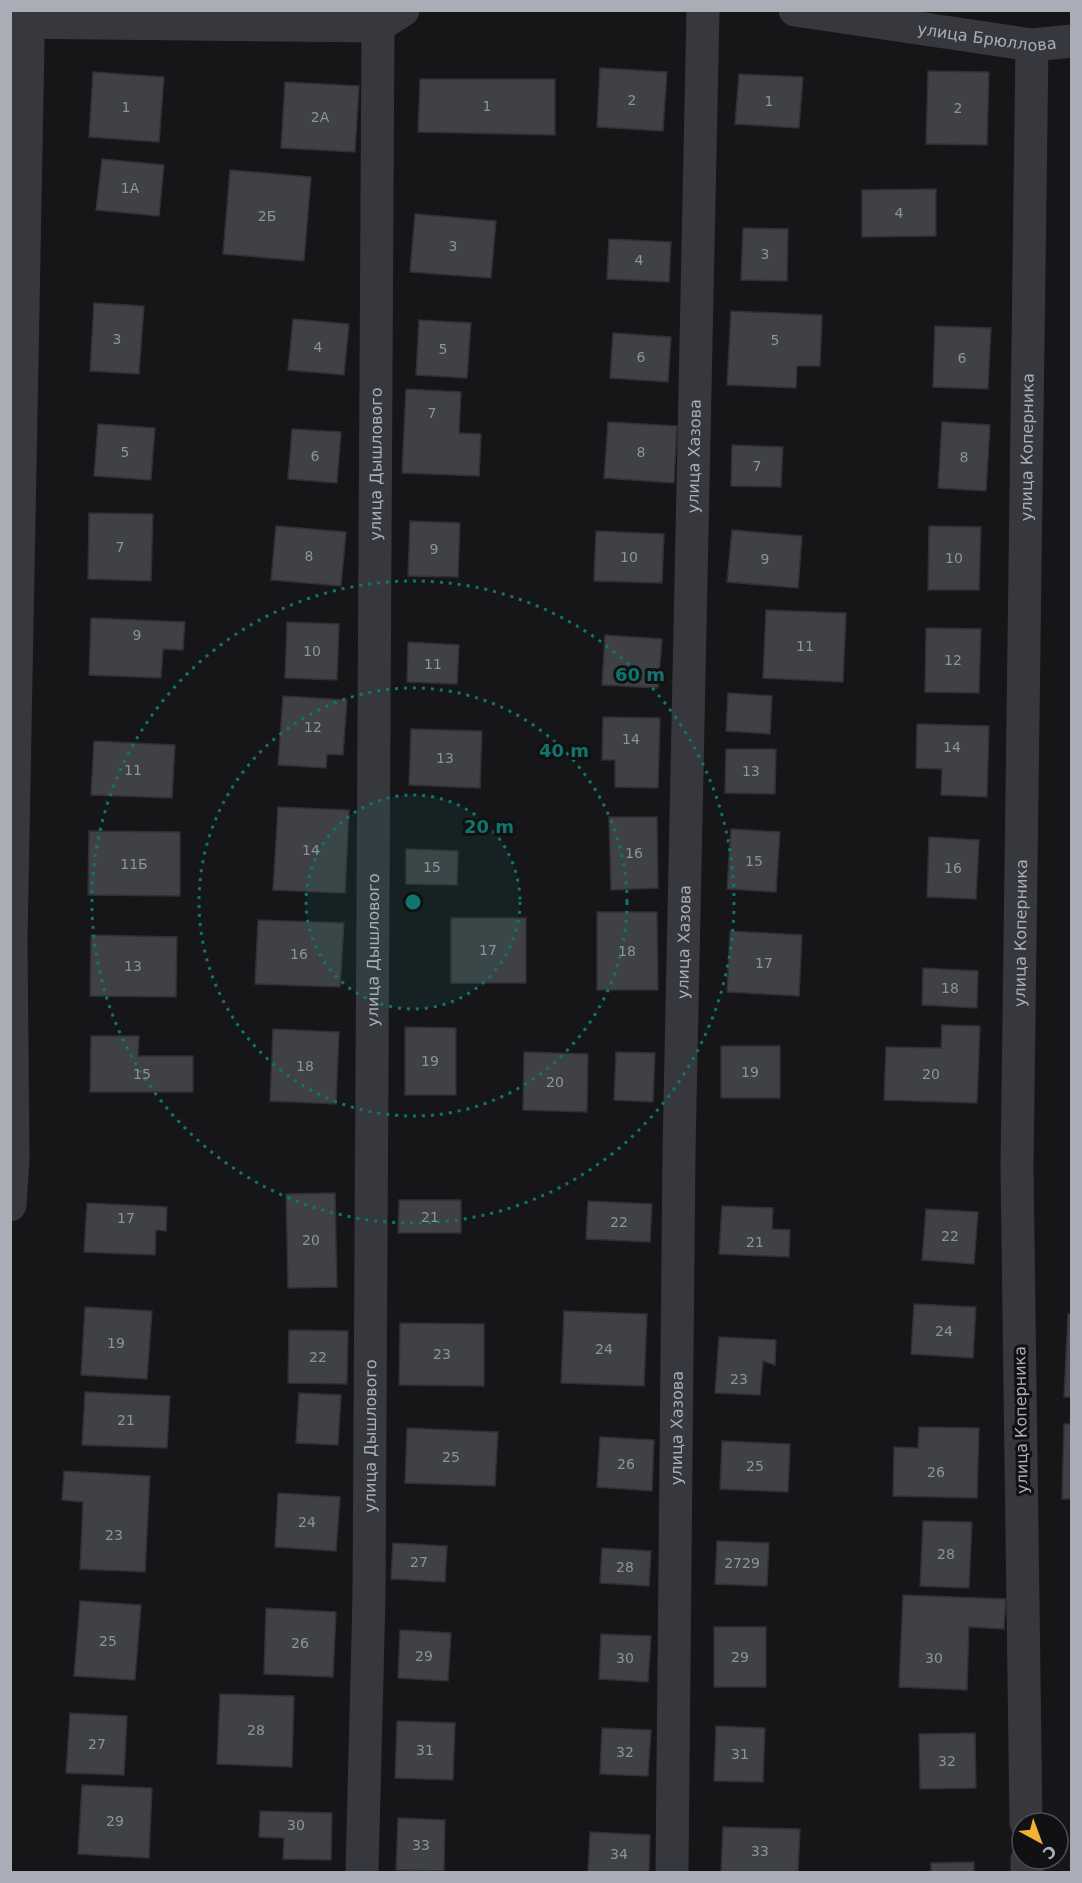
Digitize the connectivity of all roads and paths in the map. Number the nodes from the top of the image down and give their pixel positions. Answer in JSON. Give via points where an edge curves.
{"nodes":[{"id":1,"x":703,"y":10,"type":"edge"},
{"id":2,"x":795,"y":10,"type":"edge"},
{"id":3,"x":14,"y":18,"type":"edge"},
{"id":4,"x":391,"y":18,"type":"edge"},
{"id":5,"x":1071,"y":41,"type":"edge"},
{"id":6,"x":1032,"y":45,"type":"junction"},
{"id":7,"x":10,"y":1205,"type":"edge"},
{"id":8,"x":1026,"y":1811,"type":"edge"},
{"id":9,"x":362,"y":1872,"type":"edge"},
{"id":10,"x":672,"y":1872,"type":"edge"}],
"edges":[{"from":1,"to":10,"type":"street","name":"улица Хазова","via":[[679,1139]]},
{"from":2,"to":6,"type":"street","name":"улица Брюллова"},
{"from":3,"to":4,"type":"street"},
{"from":3,"to":7,"type":"street","via":[[28,44],[11,941]]},
{"from":4,"to":9,"type":"street","name":"улица Дышлового"},
{"from":5,"to":6,"type":"street","name":"улица Брюллова"},
{"from":6,"to":8,"type":"street","name":"улица Коперника","via":[[1017,1167]]}]}
